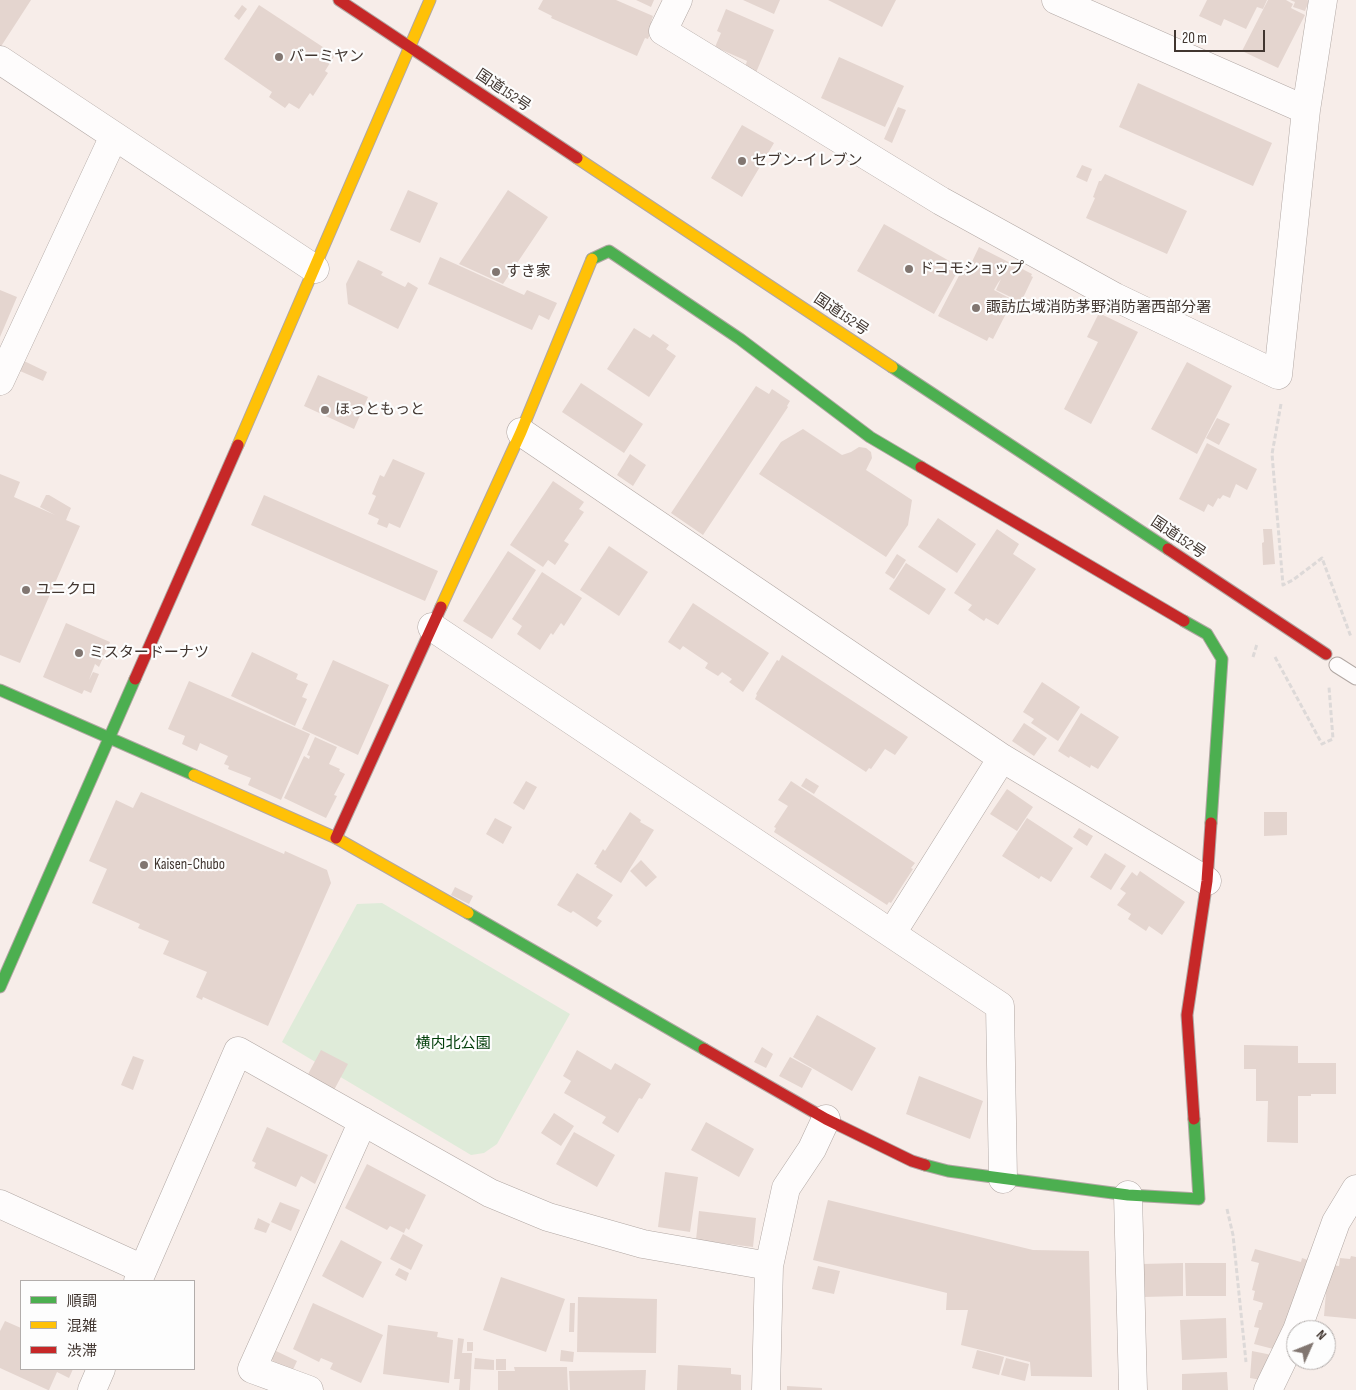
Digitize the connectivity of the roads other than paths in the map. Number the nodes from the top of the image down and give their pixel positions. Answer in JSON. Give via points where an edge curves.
{"nodes":[{"id":1,"x":339,"y":0,"type":"edge"},
{"id":2,"x":430,"y":0,"type":"edge"},
{"id":3,"x":678,"y":0,"type":"edge"},
{"id":4,"x":1056,"y":0,"type":"edge"},
{"id":5,"x":1323,"y":0,"type":"edge"},
{"id":6,"x":409,"y":47,"type":"junction"},
{"id":7,"x":0,"y":60,"type":"edge"},
{"id":8,"x":1306,"y":110,"type":"junction"},
{"id":9,"x":114,"y":136,"type":"junction"},
{"id":10,"x":315,"y":269,"type":"junction"},
{"id":11,"x":0,"y":381,"type":"edge"},
{"id":12,"x":521,"y":432,"type":"junction"},
{"id":13,"x":432,"y":627,"type":"junction"},
{"id":14,"x":1331,"y":659,"type":"joint"},
{"id":15,"x":1356,"y":677,"type":"edge"},
{"id":16,"x":0,"y":690,"type":"edge"},
{"id":17,"x":109,"y":738,"type":"junction"},
{"id":18,"x":1002,"y":758,"type":"junction"},
{"id":19,"x":336,"y":838,"type":"junction"},
{"id":20,"x":1207,"y":881,"type":"junction"},
{"id":21,"x":892,"y":933,"type":"junction"},
{"id":22,"x":0,"y":987,"type":"edge"},
{"id":23,"x":826,"y":1119,"type":"junction"},
{"id":24,"x":363,"y":1121,"type":"junction"},
{"id":25,"x":1003,"y":1179,"type":"junction"},
{"id":26,"x":1356,"y":1188,"type":"edge"},
{"id":27,"x":1128,"y":1195,"type":"junction"},
{"id":28,"x":0,"y":1204,"type":"edge"},
{"id":29,"x":769,"y":1266,"type":"junction"},
{"id":30,"x":141,"y":1275,"type":"edge"},
{"id":31,"x":1300,"y":1320,"type":"edge"},
{"id":32,"x":1286,"y":1352,"type":"edge"},
{"id":33,"x":101,"y":1370,"type":"edge"},
{"id":34,"x":92,"y":1390,"type":"edge"},
{"id":35,"x":309,"y":1390,"type":"edge"},
{"id":36,"x":766,"y":1390,"type":"edge"},
{"id":37,"x":1133,"y":1390,"type":"edge"},
{"id":38,"x":1268,"y":1390,"type":"edge"}],
"edges":[{"from":1,"to":6,"type":"main road","name":"国道152号"},
{"from":2,"to":6,"type":"main road"},
{"from":3,"to":8,"type":"street","via":[[663,30],[941,201],[1115,297],[1278,375]]},
{"from":4,"to":8,"type":"street"},
{"from":5,"to":8,"type":"street"},
{"from":6,"to":10,"type":"main road"},
{"from":6,"to":14,"type":"main road","name":"国道152号"},
{"from":7,"to":9,"type":"street"},
{"from":9,"to":10,"type":"street"},
{"from":9,"to":11,"type":"street"},
{"from":10,"to":17,"type":"main road"},
{"from":12,"to":13,"type":"main road"},
{"from":12,"to":18,"type":"street"},
{"from":12,"to":20,"type":"main road","via":[[592,258],[609,252],[740,339],[870,438],[1207,634],[1222,659]]},
{"from":13,"to":19,"type":"main road"},
{"from":13,"to":21,"type":"street"},
{"from":14,"to":15,"type":"lane"},
{"from":16,"to":17,"type":"main road"},
{"from":17,"to":19,"type":"main road"},
{"from":17,"to":22,"type":"main road"},
{"from":18,"to":20,"type":"street"},
{"from":18,"to":21,"type":"street"},
{"from":19,"to":23,"type":"main road"},
{"from":20,"to":27,"type":"main road","via":[[1187,1015],[1199,1199]]},
{"from":21,"to":25,"type":"street","via":[[1000,1006]]},
{"from":23,"to":25,"type":"main road","via":[[912,1161],[948,1171]]},
{"from":23,"to":29,"type":"street","via":[[812,1149],[786,1188]]},
{"from":24,"to":29,"type":"street","via":[[490,1193],[548,1217],[642,1244]]},
{"from":24,"to":30,"type":"street","via":[[238,1051]]},
{"from":24,"to":35,"type":"street","via":[[252,1369]]},
{"from":25,"to":27,"type":"main road"},
{"from":26,"to":31,"type":"street","via":[[1336,1222]]},
{"from":27,"to":37,"type":"street"},
{"from":28,"to":30,"type":"street"},
{"from":29,"to":36,"type":"street"},
{"from":32,"to":38,"type":"street"},
{"from":33,"to":34,"type":"street"}]}
